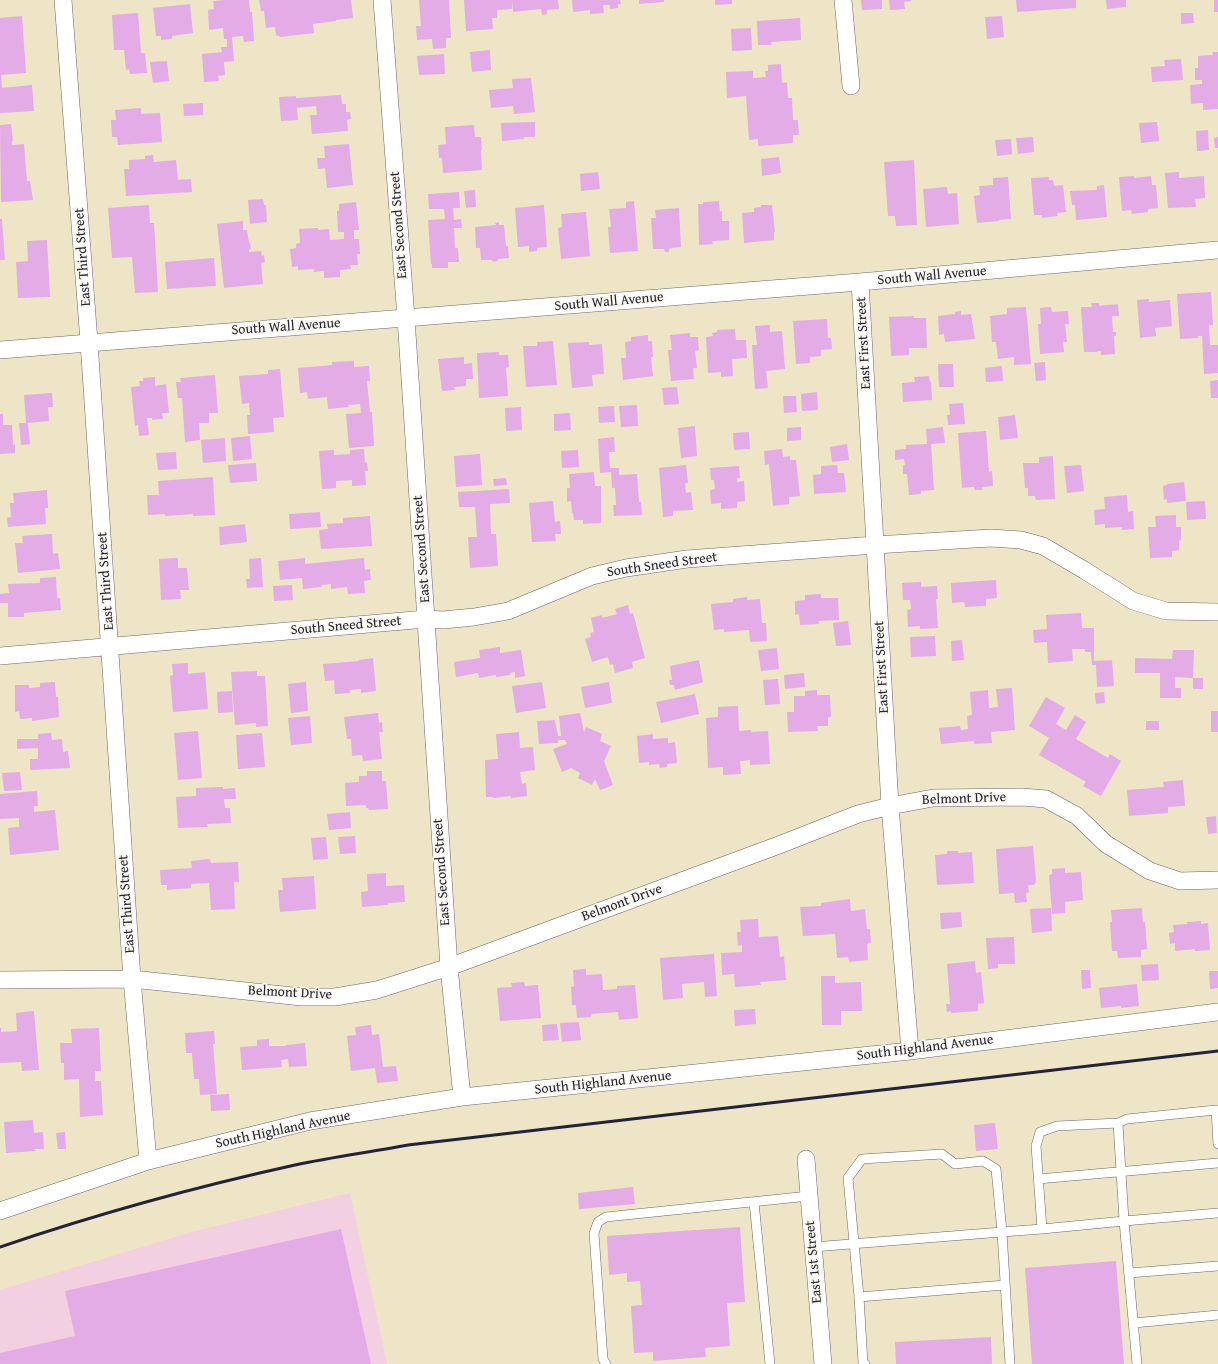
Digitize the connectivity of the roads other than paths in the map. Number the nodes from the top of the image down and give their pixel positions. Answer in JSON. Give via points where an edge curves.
{"nodes":[{"id":1,"x":63,"y":0,"type":"edge"},
{"id":2,"x":382,"y":0,"type":"edge"},
{"id":3,"x":843,"y":0,"type":"edge"},
{"id":4,"x":851,"y":86,"type":"dead end"},
{"id":5,"x":1218,"y":250,"type":"edge"},
{"id":6,"x":860,"y":282,"type":"junction"},
{"id":7,"x":406,"y":318,"type":"junction"},
{"id":8,"x":89,"y":342,"type":"junction"},
{"id":9,"x":0,"y":350,"type":"edge"},
{"id":10,"x":875,"y":544,"type":"junction"},
{"id":11,"x":1218,"y":612,"type":"edge"},
{"id":12,"x":426,"y":619,"type":"junction"},
{"id":13,"x":110,"y":646,"type":"junction"},
{"id":14,"x":0,"y":656,"type":"edge"},
{"id":15,"x":890,"y":806,"type":"junction"},
{"id":16,"x":1218,"y":880,"type":"edge"},
{"id":17,"x":448,"y":967,"type":"junction"},
{"id":18,"x":132,"y":979,"type":"junction"},
{"id":19,"x":0,"y":980,"type":"edge"},
{"id":20,"x":1218,"y":1012,"type":"edge"},
{"id":21,"x":910,"y":1051,"type":"junction"},
{"id":22,"x":462,"y":1097,"type":"junction"},
{"id":23,"x":1217,"y":1110,"type":"edge"},
{"id":24,"x":1118,"y":1123,"type":"junction"},
{"id":25,"x":1218,"y":1144,"type":"edge"},
{"id":26,"x":806,"y":1159,"type":"dead end"},
{"id":27,"x":148,"y":1161,"type":"junction"},
{"id":28,"x":1218,"y":1163,"type":"edge"},
{"id":29,"x":1121,"y":1171,"type":"junction"},
{"id":30,"x":1038,"y":1179,"type":"junction"},
{"id":31,"x":809,"y":1196,"type":"junction"},
{"id":32,"x":754,"y":1202,"type":"junction"},
{"id":33,"x":0,"y":1211,"type":"edge"},
{"id":34,"x":1218,"y":1214,"type":"edge"},
{"id":35,"x":1124,"y":1221,"type":"junction"},
{"id":36,"x":1042,"y":1229,"type":"junction"},
{"id":37,"x":1002,"y":1232,"type":"junction"},
{"id":38,"x":854,"y":1243,"type":"junction"},
{"id":39,"x":813,"y":1247,"type":"junction"},
{"id":40,"x":1218,"y":1266,"type":"edge"},
{"id":41,"x":1129,"y":1273,"type":"junction"},
{"id":42,"x":1005,"y":1285,"type":"junction"},
{"id":43,"x":859,"y":1297,"type":"junction"},
{"id":44,"x":1218,"y":1315,"type":"edge"},
{"id":45,"x":1134,"y":1323,"type":"junction"},
{"id":46,"x":606,"y":1364,"type":"edge"},
{"id":47,"x":770,"y":1364,"type":"edge"},
{"id":48,"x":823,"y":1364,"type":"edge"},
{"id":49,"x":865,"y":1364,"type":"edge"},
{"id":50,"x":1010,"y":1364,"type":"edge"},
{"id":51,"x":1137,"y":1364,"type":"edge"}],
"edges":[{"from":1,"to":8,"type":"street","name":"East Third Street"},
{"from":2,"to":7,"type":"street","name":"East Second Street"},
{"from":3,"to":4,"type":"street"},
{"from":5,"to":6,"type":"street","name":"South Wall Avenue"},
{"from":6,"to":7,"type":"street","name":"South Wall Avenue"},
{"from":6,"to":10,"type":"street","name":"East First Street"},
{"from":7,"to":8,"type":"street","name":"South Wall Avenue"},
{"from":7,"to":12,"type":"street","name":"East Second Street"},
{"from":8,"to":9,"type":"street","name":"South Wall Avenue"},
{"from":8,"to":13,"type":"street","name":"East Third Street"},
{"from":10,"to":11,"type":"street","name":"South Sneed Street","via":[[991,538],[1021,540],[1043,546],[1133,601],[1166,611]]},
{"from":10,"to":12,"type":"street","name":"South Sneed Street","via":[[687,560],[626,568],[592,576],[508,611],[474,617]]},
{"from":10,"to":15,"type":"street","name":"East First Street"},
{"from":12,"to":13,"type":"street","name":"South Sneed Street"},
{"from":12,"to":17,"type":"street","name":"East Second Street"},
{"from":13,"to":14,"type":"street","name":"South Sneed Street"},
{"from":13,"to":18,"type":"street","name":"East Third Street"},
{"from":15,"to":16,"type":"street","name":"Belmont Drive","via":[[933,798],[1022,797],[1046,800],[1077,816],[1106,844],[1150,871],[1180,882]]},
{"from":15,"to":17,"type":"street","name":"Belmont Drive","via":[[858,814]]},
{"from":15,"to":21,"type":"street","name":"East First Street"},
{"from":17,"to":18,"type":"street","name":"Belmont Drive","via":[[377,990],[336,997],[302,997]]},
{"from":17,"to":22,"type":"street","name":"East Second Street"},
{"from":18,"to":19,"type":"street","name":"Belmont Drive"},
{"from":18,"to":27,"type":"street","name":"East Third Street"},
{"from":20,"to":21,"type":"street","name":"South Highland Avenue"},
{"from":21,"to":22,"type":"street","name":"South Highland Avenue"},
{"from":22,"to":27,"type":"street","name":"South Highland Avenue","via":[[310,1121]]},
{"from":23,"to":24,"type":"lane","via":[[1128,1119]]},
{"from":23,"to":25,"type":"lane"},
{"from":24,"to":29,"type":"lane"},
{"from":24,"to":30,"type":"lane","via":[[1057,1126],[1040,1132],[1036,1146]]},
{"from":26,"to":31,"type":"street","name":"East 1st Street"},
{"from":27,"to":33,"type":"street","name":"South Highland Avenue"},
{"from":28,"to":29,"type":"lane"},
{"from":29,"to":30,"type":"lane"},
{"from":29,"to":35,"type":"lane"},
{"from":30,"to":36,"type":"lane"},
{"from":31,"to":32,"type":"lane"},
{"from":31,"to":39,"type":"street","name":"East 1st Street"},
{"from":32,"to":46,"type":"lane","via":[[606,1217],[598,1222],[594,1233],[603,1359]]},
{"from":32,"to":47,"type":"lane"},
{"from":34,"to":35,"type":"lane"},
{"from":35,"to":36,"type":"lane"},
{"from":35,"to":41,"type":"lane"},
{"from":36,"to":37,"type":"lane"},
{"from":37,"to":38,"type":"lane"},
{"from":37,"to":38,"type":"lane","via":[[996,1169],[983,1161],[954,1164],[942,1154],[862,1159],[848,1178]]},
{"from":37,"to":42,"type":"lane"},
{"from":38,"to":39,"type":"lane"},
{"from":38,"to":43,"type":"lane"},
{"from":39,"to":48,"type":"street","name":"East 1st Street"},
{"from":40,"to":41,"type":"lane"},
{"from":41,"to":45,"type":"lane"},
{"from":42,"to":43,"type":"lane"},
{"from":42,"to":50,"type":"lane"},
{"from":43,"to":49,"type":"lane"},
{"from":44,"to":45,"type":"lane"},
{"from":45,"to":51,"type":"lane"}]}
